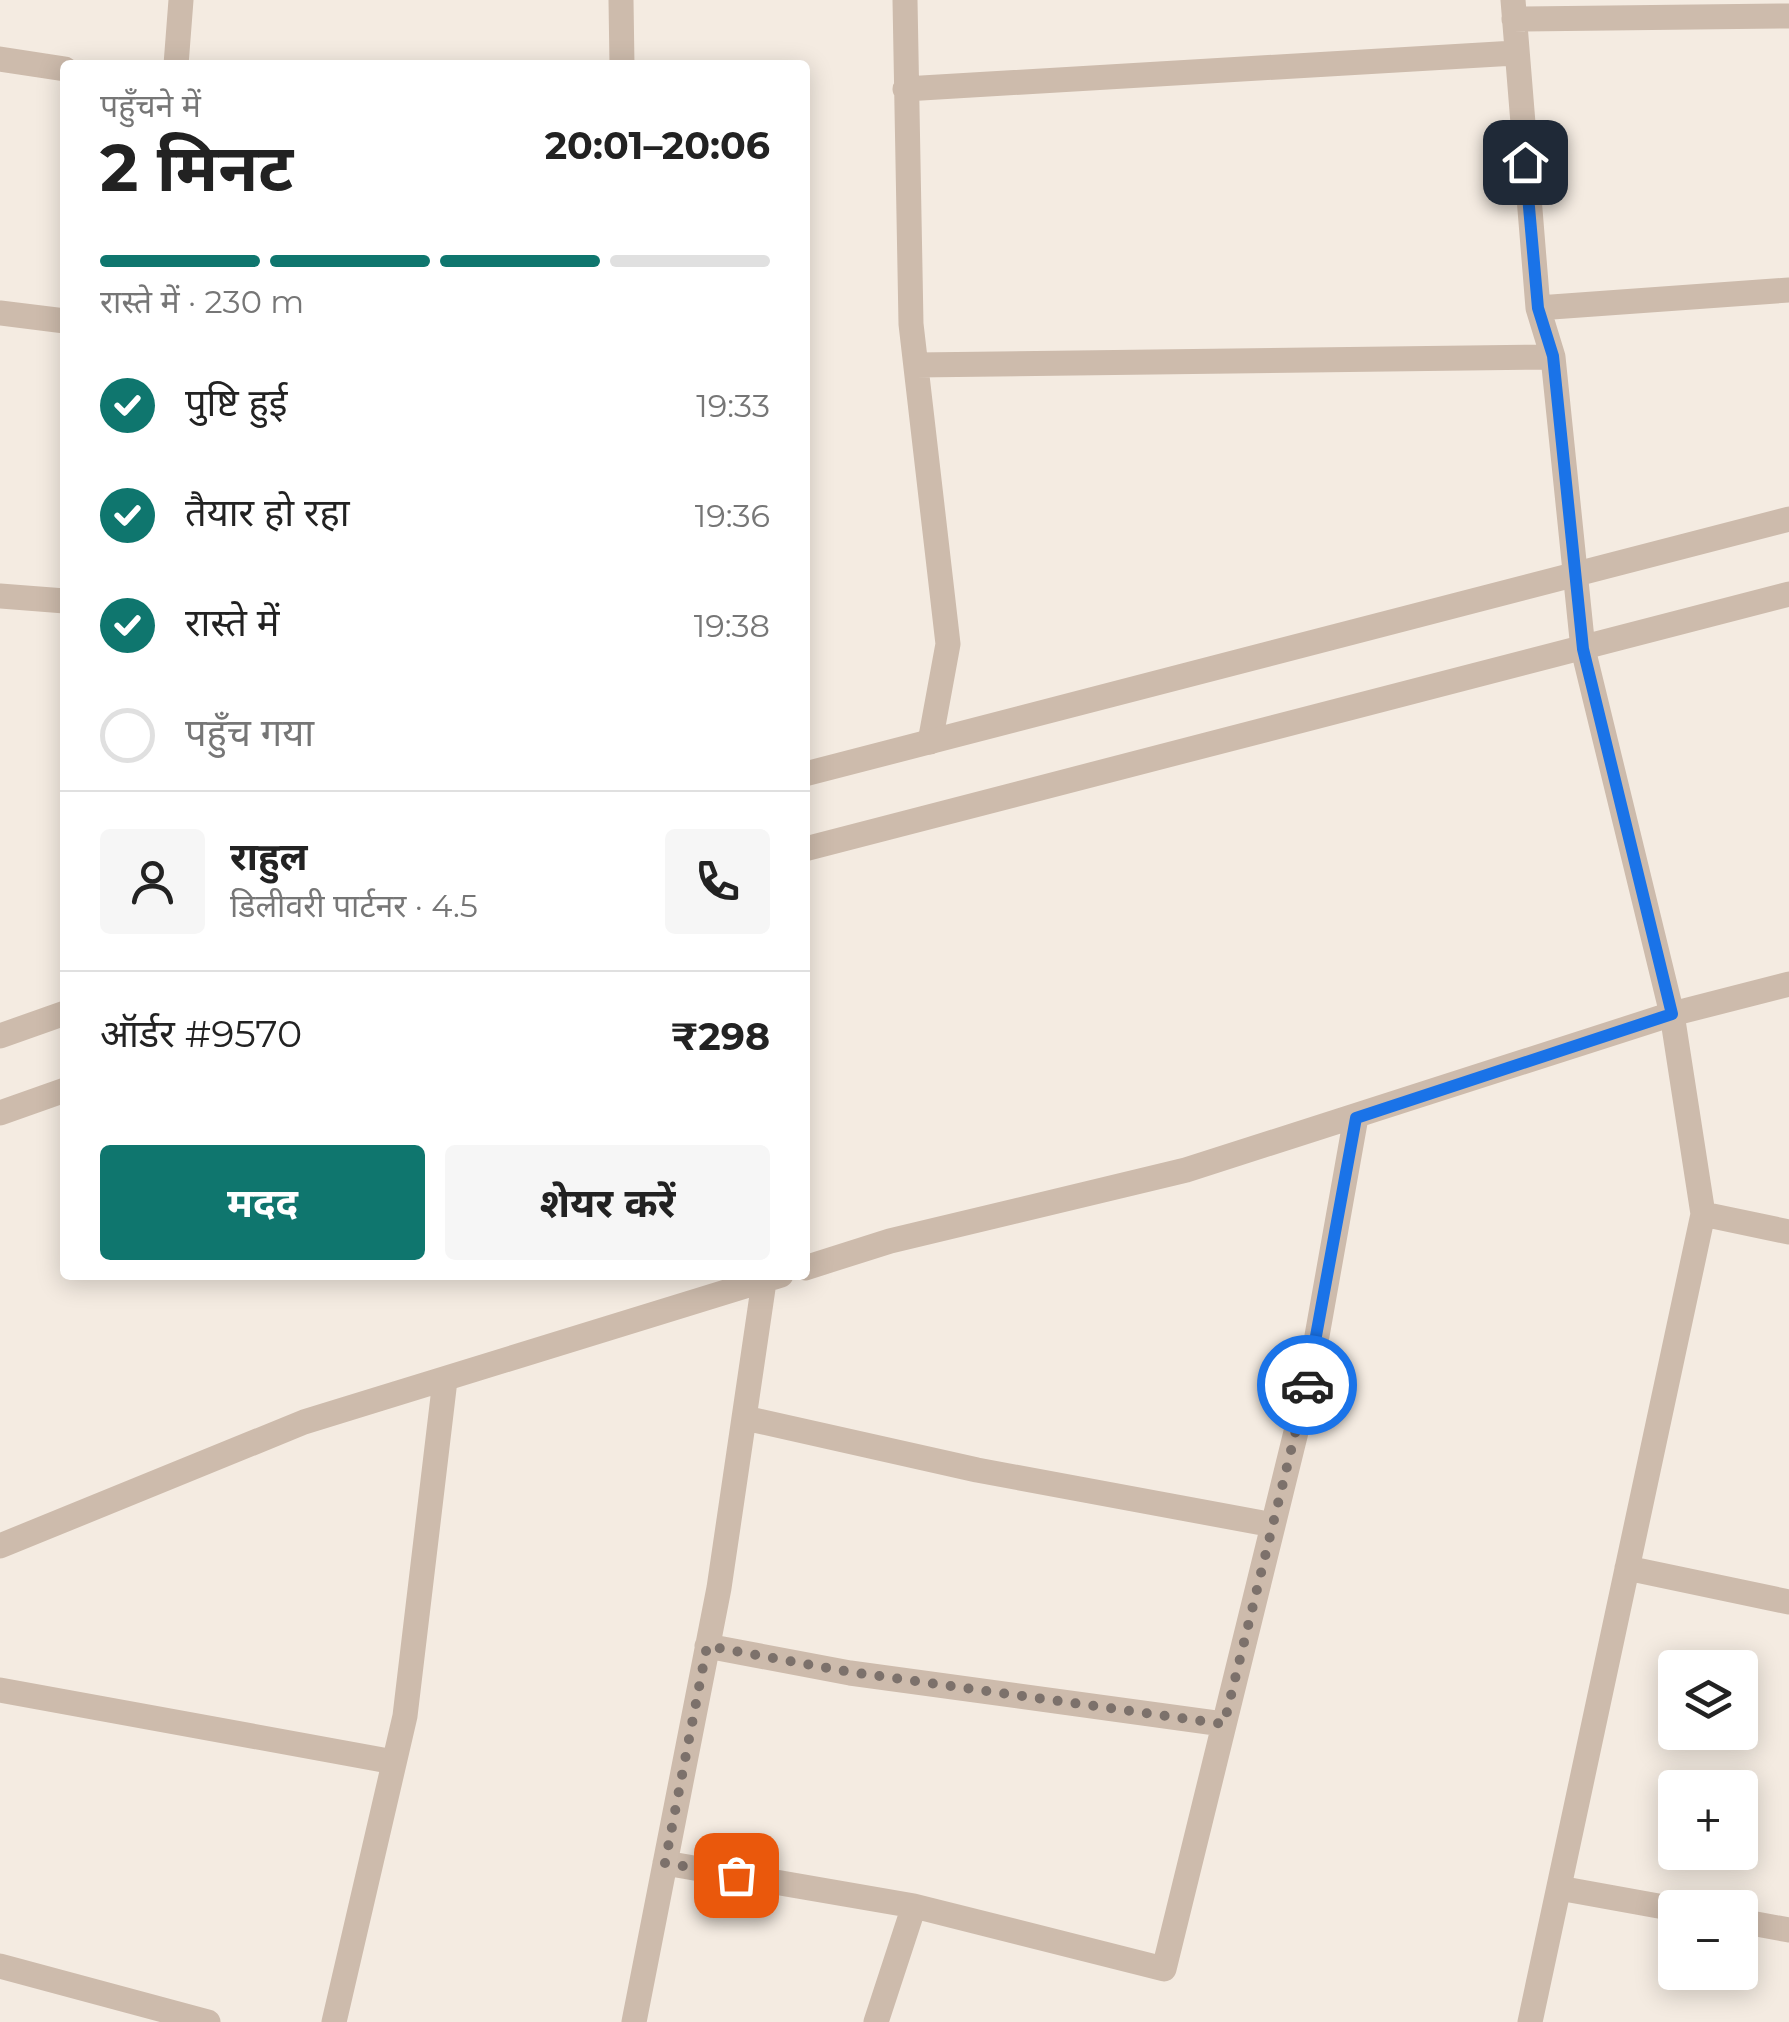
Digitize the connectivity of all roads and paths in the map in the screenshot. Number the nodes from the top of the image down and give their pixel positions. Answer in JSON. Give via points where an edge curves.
{"nodes":[{"id":1,"x":181,"y":0,"type":"edge"},
{"id":2,"x":621,"y":0,"type":"edge"},
{"id":3,"x":905,"y":0,"type":"edge"},
{"id":4,"x":1513,"y":10,"type":"edge"},
{"id":5,"x":1789,"y":16,"type":"edge"},
{"id":6,"x":1515,"y":53,"type":"junction"},
{"id":7,"x":0,"y":59,"type":"edge"},
{"id":8,"x":176,"y":60,"type":"edge"},
{"id":9,"x":622,"y":60,"type":"edge"},
{"id":10,"x":60,"y":68,"type":"edge"},
{"id":11,"x":904,"y":88,"type":"junction"},
{"id":12,"x":1789,"y":290,"type":"edge"},
{"id":13,"x":1538,"y":308,"type":"junction"},
{"id":14,"x":0,"y":313,"type":"edge"},
{"id":15,"x":60,"y":320,"type":"edge"},
{"id":16,"x":1553,"y":356,"type":"junction"},
{"id":17,"x":916,"y":366,"type":"junction"},
{"id":18,"x":1789,"y":519,"type":"edge"},
{"id":19,"x":1576,"y":577,"type":"junction"},
{"id":20,"x":1789,"y":594,"type":"edge"},
{"id":21,"x":0,"y":596,"type":"edge"},
{"id":22,"x":60,"y":601,"type":"edge"},
{"id":23,"x":1583,"y":649,"type":"junction"},
{"id":24,"x":930,"y":742,"type":"junction"},
{"id":25,"x":810,"y":773,"type":"edge"},
{"id":26,"x":810,"y":848,"type":"edge"},
{"id":27,"x":1789,"y":984,"type":"edge"},
{"id":28,"x":1672,"y":1014,"type":"junction"},
{"id":29,"x":60,"y":1015,"type":"edge"},
{"id":30,"x":0,"y":1036,"type":"edge"},
{"id":31,"x":60,"y":1092,"type":"edge"},
{"id":32,"x":0,"y":1113,"type":"edge"},
{"id":33,"x":1356,"y":1118,"type":"junction"},
{"id":34,"x":1702,"y":1214,"type":"junction"},
{"id":35,"x":1789,"y":1232,"type":"edge"},
{"id":36,"x":810,"y":1266,"type":"edge"},
{"id":37,"x":762,"y":1280,"type":"edge"},
{"id":38,"x":770,"y":1280,"type":"edge"},
{"id":39,"x":445,"y":1380,"type":"junction"},
{"id":40,"x":745,"y":1418,"type":"junction"},
{"id":41,"x":1273,"y":1526,"type":"junction"},
{"id":42,"x":0,"y":1546,"type":"edge"},
{"id":43,"x":1627,"y":1568,"type":"junction"},
{"id":44,"x":1789,"y":1602,"type":"edge"},
{"id":45,"x":707,"y":1646,"type":"junction"},
{"id":46,"x":0,"y":1690,"type":"edge"},
{"id":47,"x":1224,"y":1724,"type":"junction"},
{"id":48,"x":394,"y":1762,"type":"junction"},
{"id":49,"x":665,"y":1863,"type":"junction"},
{"id":50,"x":1559,"y":1888,"type":"junction"},
{"id":51,"x":914,"y":1906,"type":"junction"},
{"id":52,"x":1658,"y":1906,"type":"edge"},
{"id":53,"x":1758,"y":1924,"type":"edge"},
{"id":54,"x":1789,"y":1930,"type":"edge"},
{"id":55,"x":0,"y":1966,"type":"edge"},
{"id":56,"x":208,"y":2022,"type":"edge"},
{"id":57,"x":334,"y":2022,"type":"edge"},
{"id":58,"x":634,"y":2022,"type":"edge"},
{"id":59,"x":876,"y":2022,"type":"edge"},
{"id":60,"x":1530,"y":2022,"type":"edge"}],
"edges":[{"from":1,"to":8,"type":"street"},
{"from":2,"to":9,"type":"street"},
{"from":3,"to":11,"type":"street"},
{"from":4,"to":5,"type":"street"},
{"from":4,"to":6,"type":"street"},
{"from":6,"to":11,"type":"street"},
{"from":6,"to":13,"type":"street"},
{"from":7,"to":10,"type":"street"},
{"from":11,"to":17,"type":"street"},
{"from":12,"to":13,"type":"street"},
{"from":13,"to":16,"type":"street"},
{"from":14,"to":15,"type":"street"},
{"from":16,"to":17,"type":"street"},
{"from":16,"to":19,"type":"street"},
{"from":17,"to":24,"type":"street","via":[[948,644]]},
{"from":18,"to":19,"type":"street"},
{"from":19,"to":23,"type":"street"},
{"from":19,"to":24,"type":"street"},
{"from":20,"to":23,"type":"street"},
{"from":21,"to":22,"type":"street"},
{"from":23,"to":26,"type":"street"},
{"from":23,"to":28,"type":"street"},
{"from":24,"to":25,"type":"street"},
{"from":27,"to":28,"type":"street"},
{"from":28,"to":33,"type":"street"},
{"from":28,"to":34,"type":"street"},
{"from":29,"to":30,"type":"street"},
{"from":31,"to":32,"type":"street"},
{"from":33,"to":36,"type":"street","via":[[1186,1170]]},
{"from":33,"to":41,"type":"street","via":[[1310,1375]]},
{"from":34,"to":35,"type":"street"},
{"from":34,"to":43,"type":"street"},
{"from":37,"to":39,"type":"street"},
{"from":38,"to":40,"type":"street"},
{"from":39,"to":42,"type":"street","via":[[304,1422]]},
{"from":39,"to":48,"type":"street"},
{"from":40,"to":41,"type":"street"},
{"from":40,"to":45,"type":"street"},
{"from":41,"to":47,"type":"street"},
{"from":43,"to":44,"type":"street"},
{"from":43,"to":50,"type":"street"},
{"from":45,"to":47,"type":"street"},
{"from":45,"to":49,"type":"street"},
{"from":46,"to":48,"type":"street"},
{"from":47,"to":51,"type":"street","via":[[1164,1969]]},
{"from":48,"to":57,"type":"street"},
{"from":49,"to":51,"type":"street"},
{"from":49,"to":58,"type":"street"},
{"from":50,"to":52,"type":"street"},
{"from":50,"to":60,"type":"street"},
{"from":51,"to":59,"type":"street"},
{"from":53,"to":54,"type":"street"},
{"from":55,"to":56,"type":"street"}]}
